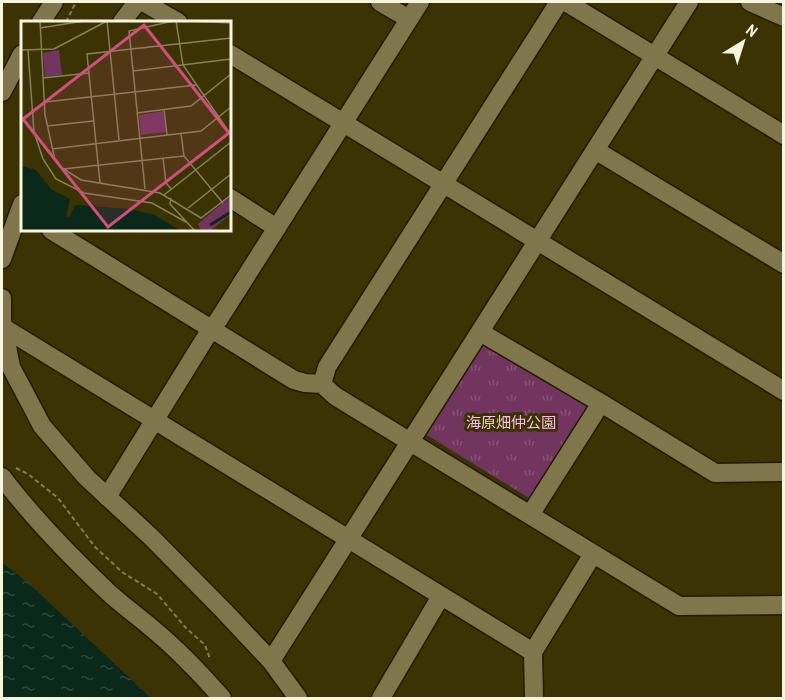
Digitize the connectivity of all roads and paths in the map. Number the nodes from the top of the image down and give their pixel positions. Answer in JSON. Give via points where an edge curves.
{"nodes":[{"id":1,"x":54,"y":2,"type":"edge"},
{"id":2,"x":76,"y":2,"type":"edge"},
{"id":3,"x":137,"y":2,"type":"edge"},
{"id":4,"x":143,"y":2,"type":"edge"},
{"id":5,"x":381,"y":2,"type":"edge"},
{"id":6,"x":420,"y":2,"type":"edge"},
{"id":7,"x":560,"y":2,"type":"edge"},
{"id":8,"x":566,"y":2,"type":"edge"},
{"id":9,"x":689,"y":2,"type":"edge"},
{"id":10,"x":750,"y":2,"type":"edge"},
{"id":11,"x":783,"y":17,"type":"edge"},
{"id":12,"x":409,"y":19,"type":"junction"},
{"id":13,"x":42,"y":21,"type":"edge"},
{"id":14,"x":66,"y":21,"type":"edge"},
{"id":15,"x":123,"y":21,"type":"edge"},
{"id":16,"x":176,"y":21,"type":"edge"},
{"id":17,"x":231,"y":55,"type":"edge"},
{"id":18,"x":21,"y":56,"type":"edge"},
{"id":19,"x":655,"y":56,"type":"junction"},
{"id":20,"x":2,"y":92,"type":"edge"},
{"id":21,"x":343,"y":123,"type":"junction"},
{"id":22,"x":783,"y":135,"type":"edge"},
{"id":23,"x":595,"y":150,"type":"junction"},
{"id":24,"x":444,"y":185,"type":"junction"},
{"id":25,"x":231,"y":199,"type":"edge"},
{"id":26,"x":21,"y":212,"type":"edge"},
{"id":27,"x":277,"y":228,"type":"junction"},
{"id":28,"x":53,"y":231,"type":"edge"},
{"id":29,"x":537,"y":241,"type":"junction"},
{"id":30,"x":2,"y":259,"type":"edge"},
{"id":31,"x":783,"y":264,"type":"edge"},
{"id":32,"x":2,"y":298,"type":"edge"},
{"id":33,"x":4,"y":328,"type":"junction"},
{"id":34,"x":212,"y":329,"type":"junction"},
{"id":35,"x":480,"y":332,"type":"junction"},
{"id":36,"x":322,"y":384,"type":"junction"},
{"id":37,"x":783,"y":391,"type":"edge"},
{"id":38,"x":600,"y":403,"type":"junction"},
{"id":39,"x":154,"y":420,"type":"junction"},
{"id":40,"x":410,"y":442,"type":"junction"},
{"id":41,"x":6,"y":471,"type":"edge"},
{"id":42,"x":783,"y":472,"type":"edge"},
{"id":43,"x":107,"y":497,"type":"junction"},
{"id":44,"x":530,"y":515,"type":"junction"},
{"id":45,"x":348,"y":539,"type":"junction"},
{"id":46,"x":593,"y":554,"type":"junction"},
{"id":47,"x":441,"y":596,"type":"junction"},
{"id":48,"x":783,"y":606,"type":"edge"},
{"id":49,"x":533,"y":652,"type":"junction"},
{"id":50,"x":271,"y":661,"type":"junction"},
{"id":51,"x":204,"y":679,"type":"junction"},
{"id":52,"x":222,"y":699,"type":"edge"},
{"id":53,"x":298,"y":699,"type":"edge"},
{"id":54,"x":381,"y":699,"type":"edge"},
{"id":55,"x":534,"y":699,"type":"edge"}],
"edges":[{"from":1,"to":13,"type":"street"},
{"from":2,"to":14,"type":"path"},
{"from":3,"to":15,"type":"street"},
{"from":4,"to":16,"type":"street"},
{"from":5,"to":12,"type":"street"},
{"from":6,"to":12,"type":"street"},
{"from":7,"to":24,"type":"street"},
{"from":8,"to":19,"type":"street"},
{"from":9,"to":19,"type":"street"},
{"from":10,"to":11,"type":"street"},
{"from":12,"to":21,"type":"street"},
{"from":17,"to":21,"type":"street"},
{"from":18,"to":20,"type":"street"},
{"from":19,"to":22,"type":"street"},
{"from":19,"to":23,"type":"street"},
{"from":21,"to":24,"type":"street"},
{"from":21,"to":27,"type":"street"},
{"from":23,"to":29,"type":"street"},
{"from":23,"to":31,"type":"street"},
{"from":24,"to":29,"type":"street"},
{"from":24,"to":36,"type":"street","via":[[327,367]]},
{"from":25,"to":27,"type":"street"},
{"from":26,"to":30,"type":"street"},
{"from":27,"to":34,"type":"street"},
{"from":28,"to":34,"type":"street"},
{"from":29,"to":35,"type":"street"},
{"from":29,"to":37,"type":"street"},
{"from":32,"to":33,"type":"street"},
{"from":33,"to":39,"type":"street"},
{"from":33,"to":43,"type":"street","via":[[11,367],[42,426]]},
{"from":34,"to":36,"type":"street","via":[[294,380]]},
{"from":34,"to":39,"type":"street"},
{"from":35,"to":38,"type":"street"},
{"from":35,"to":40,"type":"street"},
{"from":36,"to":40,"type":"street"},
{"from":38,"to":42,"type":"street","via":[[715,473]]},
{"from":38,"to":44,"type":"street"},
{"from":39,"to":43,"type":"street"},
{"from":39,"to":45,"type":"street"},
{"from":40,"to":44,"type":"street"},
{"from":40,"to":45,"type":"street"},
{"from":41,"to":51,"type":"street","via":[[38,519],[74,559]]},
{"from":41,"to":51,"type":"path","via":[[28,474],[58,498],[95,547],[122,572],[157,594],[205,645],[210,658]]},
{"from":43,"to":50,"type":"street"},
{"from":44,"to":46,"type":"street"},
{"from":45,"to":47,"type":"street"},
{"from":45,"to":50,"type":"street"},
{"from":46,"to":48,"type":"street","via":[[680,606]]},
{"from":46,"to":49,"type":"street"},
{"from":47,"to":49,"type":"street"},
{"from":47,"to":54,"type":"street"},
{"from":49,"to":55,"type":"street"},
{"from":50,"to":53,"type":"street"},
{"from":51,"to":52,"type":"street"}]}
